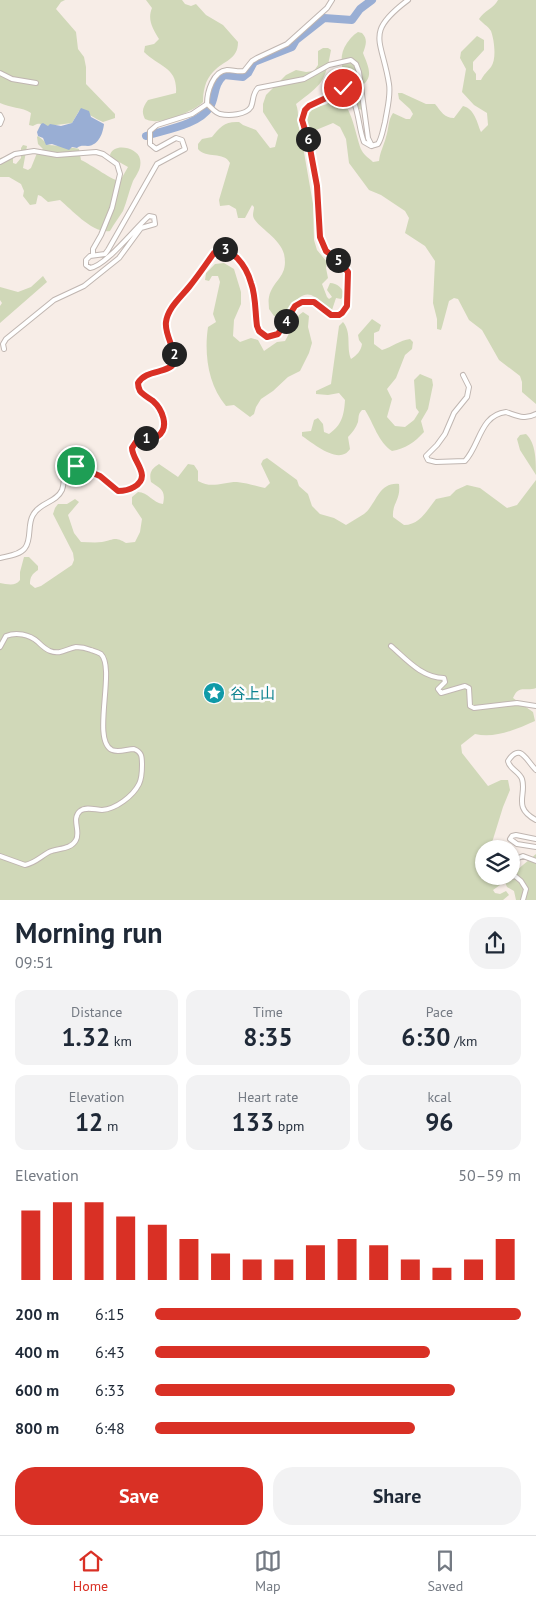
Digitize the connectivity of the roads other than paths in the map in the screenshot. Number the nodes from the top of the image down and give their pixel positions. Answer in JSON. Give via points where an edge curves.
{"nodes":[{"id":1,"x":332,"y":0,"type":"edge"},
{"id":2,"x":408,"y":0,"type":"edge"},
{"id":3,"x":0,"y":74,"type":"edge"},
{"id":4,"x":36,"y":83,"type":"dead end"},
{"id":5,"x":207,"y":104,"type":"junction"},
{"id":6,"x":0,"y":115,"type":"edge"},
{"id":7,"x":0,"y":124,"type":"edge"},
{"id":8,"x":372,"y":146,"type":"junction"},
{"id":9,"x":0,"y":162,"type":"edge"},
{"id":10,"x":93,"y":254,"type":"junction"},
{"id":11,"x":4,"y":349,"type":"dead end"},
{"id":12,"x":463,"y":375,"type":"dead end"},
{"id":13,"x":536,"y":414,"type":"edge"},
{"id":14,"x":0,"y":558,"type":"edge"},
{"id":15,"x":391,"y":646,"type":"dead end"},
{"id":16,"x":0,"y":647,"type":"edge"},
{"id":17,"x":536,"y":706,"type":"edge"},
{"id":18,"x":536,"y":770,"type":"edge"},
{"id":19,"x":536,"y":820,"type":"edge"},
{"id":20,"x":536,"y":839,"type":"edge"},
{"id":21,"x":536,"y":847,"type":"edge"},
{"id":22,"x":0,"y":856,"type":"edge"},
{"id":23,"x":520,"y":857,"type":"edge"},
{"id":24,"x":536,"y":861,"type":"edge"},
{"id":25,"x":520,"y":880,"type":"edge"},
{"id":26,"x":523,"y":900,"type":"edge"}],
"edges":[{"from":1,"to":5,"type":"street","via":[[287,44],[252,61],[244,71],[220,73],[209,89]]},
{"from":2,"to":8,"type":"street","via":[[392,12],[380,29],[379,44],[389,85],[389,99],[380,141]]},
{"from":3,"to":4,"type":"street"},
{"from":5,"to":8,"type":"street","via":[[220,114],[242,114],[250,107],[258,88],[304,79],[328,65],[350,60],[359,72],[368,138]]},
{"from":5,"to":10,"type":"street","via":[[192,114],[157,125],[150,131],[150,144],[156,149],[176,138],[182,140],[185,149],[157,164],[108,250],[105,254]]},
{"from":6,"to":7,"type":"street"},
{"from":8,"to":14,"type":"street","via":[[364,142],[356,110],[343,88],[336,89],[305,110],[302,120],[317,186],[318,232],[326,251],[348,272],[346,310],[339,315],[331,315],[314,302],[302,302],[295,306],[278,334],[267,337],[257,326],[251,282],[242,265],[227,250],[214,253],[168,316],[166,329],[174,363],[169,368],[143,376],[138,383],[140,391],[157,405],[165,424],[158,436],[138,439],[132,448],[142,471],[138,484],[118,491],[95,473],[72,467],[64,474],[58,495],[38,507],[32,516],[25,548],[20,553]]},
{"from":9,"to":10,"type":"street","via":[[16,154],[34,151],[57,155],[96,152],[117,164],[120,174],[112,208]]},
{"from":10,"to":11,"type":"street","via":[[85,263],[90,268],[105,260],[149,216],[154,217],[155,224],[138,231],[119,258],[84,286],[49,303],[6,339]]},
{"from":12,"to":13,"type":"street","via":[[469,387],[467,397],[454,413],[445,434],[426,456],[428,460],[465,460],[492,417],[506,412],[528,418]]},
{"from":15,"to":17,"type":"street","via":[[428,676],[444,678],[445,682],[438,689],[442,693],[465,686],[469,688],[468,703],[474,708],[517,704]]},
{"from":16,"to":22,"type":"street","via":[[6,636],[16,633],[34,639],[49,651],[60,653],[81,647],[102,655],[106,667],[106,744],[116,751],[134,749],[142,759],[142,776],[131,794],[114,807],[78,812],[77,839],[73,845],[50,852],[26,866]]},
{"from":18,"to":19,"type":"street","via":[[523,754],[517,752],[508,761],[522,778],[521,799],[526,812]]},
{"from":20,"to":21,"type":"street","via":[[516,835],[510,839],[517,844]]},
{"from":23,"to":24,"type":"street"},
{"from":25,"to":26,"type":"street","via":[[526,889]]}]}
